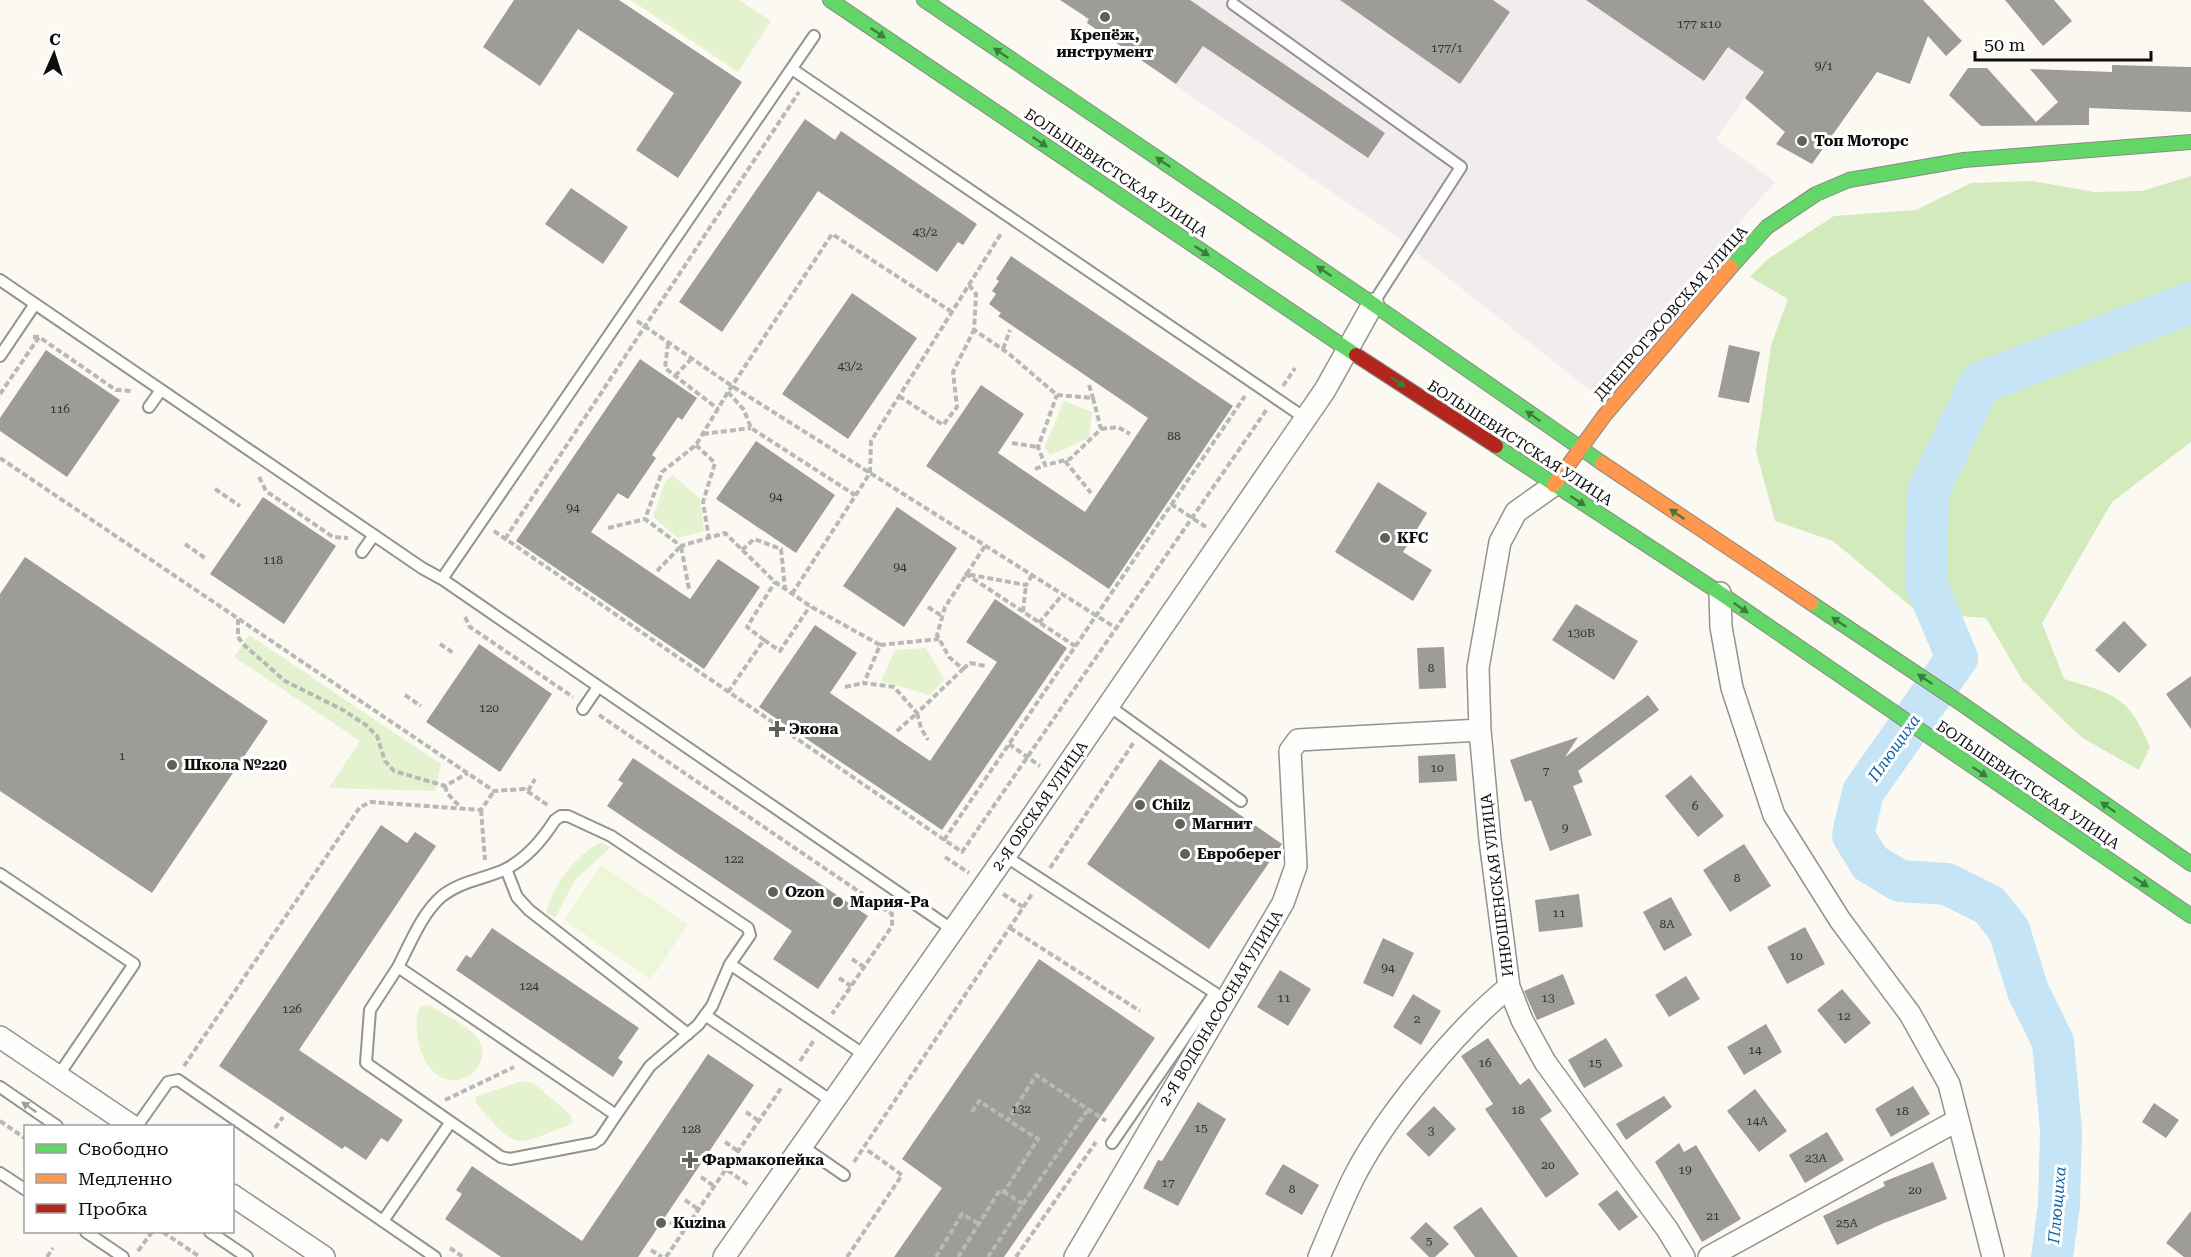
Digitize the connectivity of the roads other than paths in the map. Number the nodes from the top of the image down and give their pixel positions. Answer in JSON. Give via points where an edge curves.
{"nodes":[{"id":1,"x":830,"y":0,"type":"edge"},
{"id":2,"x":924,"y":0,"type":"edge"},
{"id":3,"x":1233,"y":4,"type":"dead end"},
{"id":4,"x":814,"y":36,"type":"dead end"},
{"id":5,"x":792,"y":69,"type":"junction"},
{"id":6,"x":2191,"y":142,"type":"edge"},
{"id":7,"x":0,"y":280,"type":"edge"},
{"id":8,"x":35,"y":304,"type":"junction"},
{"id":9,"x":1373,"y":304,"type":"junction"},
{"id":10,"x":1349,"y":350,"type":"junction"},
{"id":11,"x":0,"y":356,"type":"edge"},
{"id":12,"x":161,"y":390,"type":"junction"},
{"id":13,"x":149,"y":407,"type":"dead end"},
{"id":14,"x":1305,"y":418,"type":"junction"},
{"id":15,"x":1581,"y":449,"type":"junction"},
{"id":16,"x":1554,"y":485,"type":"junction"},
{"id":17,"x":374,"y":535,"type":"junction"},
{"id":18,"x":362,"y":552,"type":"dead end"},
{"id":19,"x":442,"y":579,"type":"junction"},
{"id":20,"x":1720,"y":593,"type":"junction"},
{"id":21,"x":598,"y":687,"type":"junction"},
{"id":22,"x":1109,"y":706,"type":"junction"},
{"id":23,"x":584,"y":707,"type":"road end"},
{"id":24,"x":1480,"y":730,"type":"junction"},
{"id":25,"x":1241,"y":801,"type":"dead end"},
{"id":26,"x":1005,"y":856,"type":"junction"},
{"id":27,"x":2191,"y":864,"type":"edge"},
{"id":28,"x":506,"y":869,"type":"junction"},
{"id":29,"x":0,"y":874,"type":"edge"},
{"id":30,"x":2191,"y":916,"type":"edge"},
{"id":31,"x":953,"y":930,"type":"junction"},
{"id":32,"x":730,"y":964,"type":"junction"},
{"id":33,"x":398,"y":967,"type":"junction"},
{"id":34,"x":1509,"y":987,"type":"junction"},
{"id":35,"x":705,"y":1015,"type":"junction"},
{"id":36,"x":688,"y":1034,"type":"junction"},
{"id":37,"x":0,"y":1037,"type":"edge"},
{"id":38,"x":866,"y":1056,"type":"junction"},
{"id":39,"x":58,"y":1076,"type":"junction"},
{"id":40,"x":0,"y":1087,"type":"edge"},
{"id":41,"x":833,"y":1102,"type":"junction"},
{"id":42,"x":616,"y":1115,"type":"junction"},
{"id":43,"x":1958,"y":1120,"type":"junction"},
{"id":44,"x":450,"y":1122,"type":"junction"},
{"id":45,"x":56,"y":1125,"type":"edge"},
{"id":46,"x":131,"y":1125,"type":"edge"},
{"id":47,"x":138,"y":1125,"type":"edge"},
{"id":48,"x":1112,"y":1143,"type":"dead end"},
{"id":49,"x":802,"y":1146,"type":"junction"},
{"id":50,"x":0,"y":1173,"type":"edge"},
{"id":51,"x":844,"y":1174,"type":"road end"},
{"id":52,"x":24,"y":1189,"type":"edge"},
{"id":53,"x":234,"y":1196,"type":"edge"},
{"id":54,"x":383,"y":1221,"type":"junction"},
{"id":55,"x":87,"y":1233,"type":"edge"},
{"id":56,"x":211,"y":1233,"type":"edge"},
{"id":57,"x":123,"y":1257,"type":"edge"},
{"id":58,"x":247,"y":1257,"type":"edge"},
{"id":59,"x":324,"y":1257,"type":"edge"},
{"id":60,"x":435,"y":1257,"type":"edge"},
{"id":61,"x":724,"y":1257,"type":"edge"},
{"id":62,"x":1075,"y":1257,"type":"edge"},
{"id":63,"x":1319,"y":1257,"type":"edge"},
{"id":64,"x":1684,"y":1257,"type":"edge"},
{"id":65,"x":1709,"y":1257,"type":"edge"},
{"id":66,"x":1993,"y":1257,"type":"edge"}],
"edges":[{"from":1,"to":10,"type":"main road","name":"БОЛЬШЕВИСТСКАЯ УЛИЦА","one_way":true},
{"from":9,"to":2,"type":"main road","name":"БОЛЬШЕВИСТСКАЯ УЛИЦА","one_way":true},
{"from":3,"to":9,"type":"lane","via":[[1461,167]]},
{"from":4,"to":5,"type":"lane"},
{"from":5,"to":14,"type":"lane"},
{"from":5,"to":19,"type":"lane"},
{"from":6,"to":15,"type":"main road","name":"ДНЕПРОГЭСОВСКАЯ УЛИЦА","via":[[1964,160],[1849,180],[1816,194],[1760,235],[1604,416]]},
{"from":7,"to":8,"type":"lane"},
{"from":8,"to":11,"type":"lane"},
{"from":8,"to":12,"type":"lane"},
{"from":9,"to":10,"type":"street","name":"2-Я ОБСКАЯ УЛИЦА"},
{"from":15,"to":9,"type":"main road","name":"БОЛЬШЕВИСТСКАЯ УЛИЦА","one_way":true},
{"from":10,"to":14,"type":"street","name":"2-Я ОБСКАЯ УЛИЦА"},
{"from":10,"to":16,"type":"main road","name":"БОЛЬШЕВИСТСКАЯ УЛИЦА","one_way":true},
{"from":12,"to":13,"type":"lane"},
{"from":12,"to":17,"type":"lane"},
{"from":14,"to":22,"type":"street","name":"2-Я ОБСКАЯ УЛИЦА"},
{"from":15,"to":16,"type":"main road","name":"ДНЕПРОГЭСОВСКАЯ УЛИЦА"},
{"from":27,"to":15,"type":"main road","name":"БОЛЬШЕВИСТСКАЯ УЛИЦА","one_way":true,"via":[[1962,704]]},
{"from":16,"to":20,"type":"main road","name":"БОЛЬШЕВИСТСКАЯ УЛИЦА","one_way":true},
{"from":16,"to":24,"type":"street","name":"ИНЮШЕНСКАЯ УЛИЦА","via":[[1516,512],[1500,542],[1478,668]]},
{"from":17,"to":18,"type":"lane"},
{"from":17,"to":19,"type":"lane"},
{"from":19,"to":21,"type":"lane"},
{"from":20,"to":30,"type":"main road","name":"БОЛЬШЕВИСТСКАЯ УЛИЦА","one_way":true},
{"from":20,"to":43,"type":"street","via":[[1721,627],[1732,688],[1774,815],[1840,920],[1910,1014],[1949,1084]]},
{"from":21,"to":23,"type":"lane"},
{"from":21,"to":31,"type":"lane"},
{"from":22,"to":25,"type":"lane"},
{"from":22,"to":26,"type":"street","name":"2-Я ОБСКАЯ УЛИЦА"},
{"from":24,"to":34,"type":"street","name":"ИНЮШЕНСКАЯ УЛИЦА"},
{"from":24,"to":62,"type":"street","name":"2-Я ВОДОНАСОСНАЯ УЛИЦА","via":[[1298,740],[1290,751],[1296,866],[1283,903]]},
{"from":26,"to":31,"type":"street","name":"2-Я ОБСКАЯ УЛИЦА"},
{"from":26,"to":48,"type":"lane","via":[[1215,993]]},
{"from":28,"to":32,"type":"lane","via":[[527,855],[555,820],[565,816],[611,836],[748,928],[750,935]]},
{"from":28,"to":33,"type":"lane","via":[[467,882],[442,896]]},
{"from":28,"to":36,"type":"lane","via":[[517,897],[530,910]]},
{"from":29,"to":39,"type":"lane","via":[[134,964]]},
{"from":31,"to":38,"type":"street","name":"2-Я ОБСКАЯ УЛИЦА"},
{"from":32,"to":35,"type":"lane"},
{"from":32,"to":38,"type":"lane"},
{"from":33,"to":42,"type":"lane"},
{"from":33,"to":44,"type":"lane","via":[[370,1010],[366,1064]]},
{"from":34,"to":63,"type":"street","via":[[1485,1006],[1390,1119],[1354,1177]]},
{"from":34,"to":64,"type":"street","name":"ИНЮШЕНСКАЯ УЛИЦА","via":[[1545,1062]]},
{"from":35,"to":36,"type":"lane"},
{"from":35,"to":41,"type":"lane"},
{"from":36,"to":42,"type":"lane","via":[[650,1066]]},
{"from":37,"to":39,"type":"street"},
{"from":38,"to":41,"type":"street","name":"2-Я ОБСКАЯ УЛИЦА"},
{"from":39,"to":46,"type":"street"},
{"from":45,"to":40,"type":"lane","one_way":true},
{"from":41,"to":49,"type":"street","name":"2-Я ОБСКАЯ УЛИЦА"},
{"from":42,"to":44,"type":"lane","via":[[594,1143],[510,1159],[501,1157]]},
{"from":43,"to":65,"type":"street"},
{"from":43,"to":66,"type":"street"},
{"from":44,"to":54,"type":"lane"},
{"from":47,"to":54,"type":"lane","via":[[168,1082],[175,1080]]},
{"from":49,"to":51,"type":"lane"},
{"from":49,"to":61,"type":"street","name":"2-Я ОБСКАЯ УЛИЦА"},
{"from":50,"to":52,"type":"lane"},
{"from":53,"to":59,"type":"street"},
{"from":54,"to":60,"type":"lane"},
{"from":55,"to":57,"type":"lane"},
{"from":56,"to":58,"type":"lane"}]}
